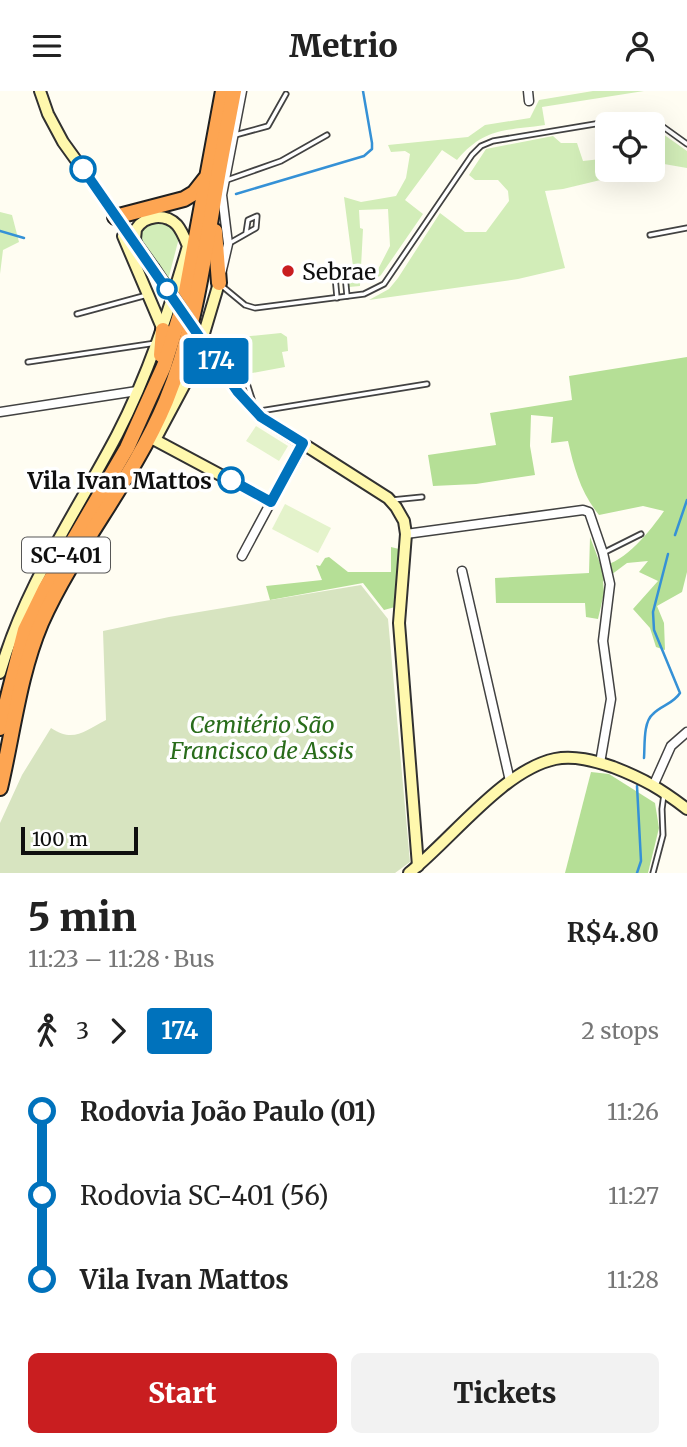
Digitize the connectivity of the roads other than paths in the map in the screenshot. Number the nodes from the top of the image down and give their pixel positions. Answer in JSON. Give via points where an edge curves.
{"nodes":[{"id":1,"x":40,"y":91,"type":"edge"},
{"id":2,"x":217,"y":91,"type":"edge"},
{"id":3,"x":223,"y":91,"type":"edge"},
{"id":4,"x":234,"y":91,"type":"edge"},
{"id":5,"x":243,"y":91,"type":"edge"},
{"id":6,"x":528,"y":91,"type":"edge"},
{"id":7,"x":286,"y":94,"type":"dead end"},
{"id":8,"x":529,"y":101,"type":"dead end"},
{"id":9,"x":217,"y":124,"type":"junction"},
{"id":10,"x":234,"y":135,"type":"junction"},
{"id":11,"x":327,"y":135,"type":"dead end"},
{"id":12,"x":687,"y":144,"type":"edge"},
{"id":13,"x":208,"y":175,"type":"junction"},
{"id":14,"x":225,"y":181,"type":"junction"},
{"id":15,"x":213,"y":205,"type":"junction"},
{"id":16,"x":116,"y":217,"type":"junction"},
{"id":17,"x":687,"y":228,"type":"edge"},
{"id":18,"x":197,"y":230,"type":"junction"},
{"id":19,"x":246,"y":233,"type":"junction"},
{"id":20,"x":650,"y":235,"type":"dead end"},
{"id":21,"x":228,"y":244,"type":"junction"},
{"id":22,"x":188,"y":246,"type":"junction"},
{"id":23,"x":137,"y":247,"type":"junction"},
{"id":24,"x":345,"y":275,"type":"dead end"},
{"id":25,"x":335,"y":276,"type":"dead end"},
{"id":26,"x":219,"y":283,"type":"junction"},
{"id":27,"x":149,"y":295,"type":"junction"},
{"id":28,"x":347,"y":296,"type":"junction"},
{"id":29,"x":337,"y":298,"type":"junction"},
{"id":30,"x":76,"y":314,"type":"dead end"},
{"id":31,"x":161,"y":336,"type":"junction"},
{"id":32,"x":28,"y":362,"type":"dead end"},
{"id":33,"x":246,"y":380,"type":"dead end"},
{"id":34,"x":427,"y":384,"type":"dead end"},
{"id":35,"x":153,"y":390,"type":"junction"},
{"id":36,"x":137,"y":391,"type":"junction"},
{"id":37,"x":0,"y":412,"type":"edge"},
{"id":38,"x":256,"y":412,"type":"junction"},
{"id":39,"x":155,"y":440,"type":"junction"},
{"id":40,"x":303,"y":443,"type":"junction"},
{"id":41,"x":128,"y":473,"type":"junction"},
{"id":42,"x":422,"y":497,"type":"dead end"},
{"id":43,"x":390,"y":500,"type":"junction"},
{"id":44,"x":271,"y":502,"type":"junction"},
{"id":45,"x":406,"y":534,"type":"junction"},
{"id":46,"x":641,"y":534,"type":"dead end"},
{"id":47,"x":603,"y":553,"type":"junction"},
{"id":48,"x":242,"y":556,"type":"dead end"},
{"id":49,"x":462,"y":571,"type":"dead end"},
{"id":50,"x":0,"y":673,"type":"edge"},
{"id":51,"x":0,"y":729,"type":"edge"},
{"id":52,"x":687,"y":731,"type":"edge"},
{"id":53,"x":600,"y":763,"type":"junction"},
{"id":54,"x":510,"y":781,"type":"junction"},
{"id":55,"x":654,"y":784,"type":"junction"},
{"id":56,"x":0,"y":788,"type":"edge"},
{"id":57,"x":665,"y":792,"type":"junction"},
{"id":58,"x":687,"y":809,"type":"edge"},
{"id":59,"x":414,"y":870,"type":"edge"},
{"id":60,"x":653,"y":873,"type":"edge"}],
"edges":[{"from":1,"to":16,"type":"main road","via":[[61,138]]},
{"from":2,"to":9,"type":"street"},
{"from":3,"to":9,"type":"highway","number":"SC-401"},
{"from":4,"to":15,"type":"highway","number":"SC-401"},
{"from":5,"to":10,"type":"street"},
{"from":6,"to":8,"type":"street"},
{"from":7,"to":10,"type":"lane","via":[[268,126]]},
{"from":9,"to":13,"type":"highway","number":"SC-401"},
{"from":10,"to":14,"type":"street"},
{"from":11,"to":14,"type":"lane","via":[[281,161]]},
{"from":12,"to":28,"type":"lane","via":[[655,121],[636,117],[481,146],[384,284]]},
{"from":13,"to":16,"type":"highway","via":[[190,196]]},
{"from":13,"to":18,"type":"highway","number":"SC-401"},
{"from":14,"to":21,"type":"street","via":[[222,195]]},
{"from":15,"to":26,"type":"highway"},
{"from":15,"to":41,"type":"highway","number":"SC-401","via":[[188,342],[163,408]]},
{"from":16,"to":23,"type":"main road"},
{"from":16,"to":27,"type":"main road"},
{"from":17,"to":20,"type":"lane"},
{"from":18,"to":22,"type":"highway"},
{"from":18,"to":35,"type":"highway","number":"SC-401","via":[[184,302]]},
{"from":19,"to":19,"type":"lane","via":[[248,220],[257,216],[256,228]]},
{"from":19,"to":21,"type":"lane"},
{"from":21,"to":26,"type":"street"},
{"from":22,"to":23,"type":"main road","via":[[177,226],[156,217],[138,225],[134,234]]},
{"from":22,"to":31,"type":"main road"},
{"from":23,"to":38,"type":"main road","bridge":true},
{"from":24,"to":28,"type":"lane"},
{"from":25,"to":29,"type":"lane"},
{"from":26,"to":29,"type":"lane","via":[[255,308]]},
{"from":26,"to":39,"type":"main road","via":[[194,367]]},
{"from":27,"to":30,"type":"lane"},
{"from":27,"to":31,"type":"main road"},
{"from":28,"to":29,"type":"lane"},
{"from":31,"to":32,"type":"lane"},
{"from":31,"to":35,"type":"highway","via":[[164,343]]},
{"from":31,"to":36,"type":"main road"},
{"from":33,"to":38,"type":"lane"},
{"from":34,"to":38,"type":"lane"},
{"from":35,"to":51,"type":"highway","number":"SC-401","via":[[127,448],[34,610],[20,644]]},
{"from":36,"to":37,"type":"street"},
{"from":36,"to":50,"type":"main road","via":[[30,594]]},
{"from":38,"to":40,"type":"main road"},
{"from":39,"to":41,"type":"highway"},
{"from":39,"to":44,"type":"main road"},
{"from":40,"to":43,"type":"main road"},
{"from":40,"to":44,"type":"main road"},
{"from":41,"to":56,"type":"highway","number":"SC-401","via":[[40,626],[24,676]]},
{"from":42,"to":43,"type":"lane"},
{"from":43,"to":45,"type":"main road","via":[[404,521]]},
{"from":44,"to":48,"type":"street"},
{"from":45,"to":47,"type":"street","via":[[583,510],[589,512]]},
{"from":45,"to":59,"type":"main road","via":[[399,623]]},
{"from":46,"to":47,"type":"lane"},
{"from":47,"to":53,"type":"street","via":[[610,585],[603,641],[611,699]]},
{"from":49,"to":54,"type":"street","via":[[491,678]]},
{"from":52,"to":55,"type":"street","via":[[671,746]]},
{"from":53,"to":54,"type":"main road","via":[[557,758]]},
{"from":53,"to":55,"type":"main road"},
{"from":54,"to":59,"type":"main road"},
{"from":55,"to":57,"type":"main road"},
{"from":57,"to":58,"type":"main road"},
{"from":57,"to":60,"type":"lane","via":[[663,835]]}]}
